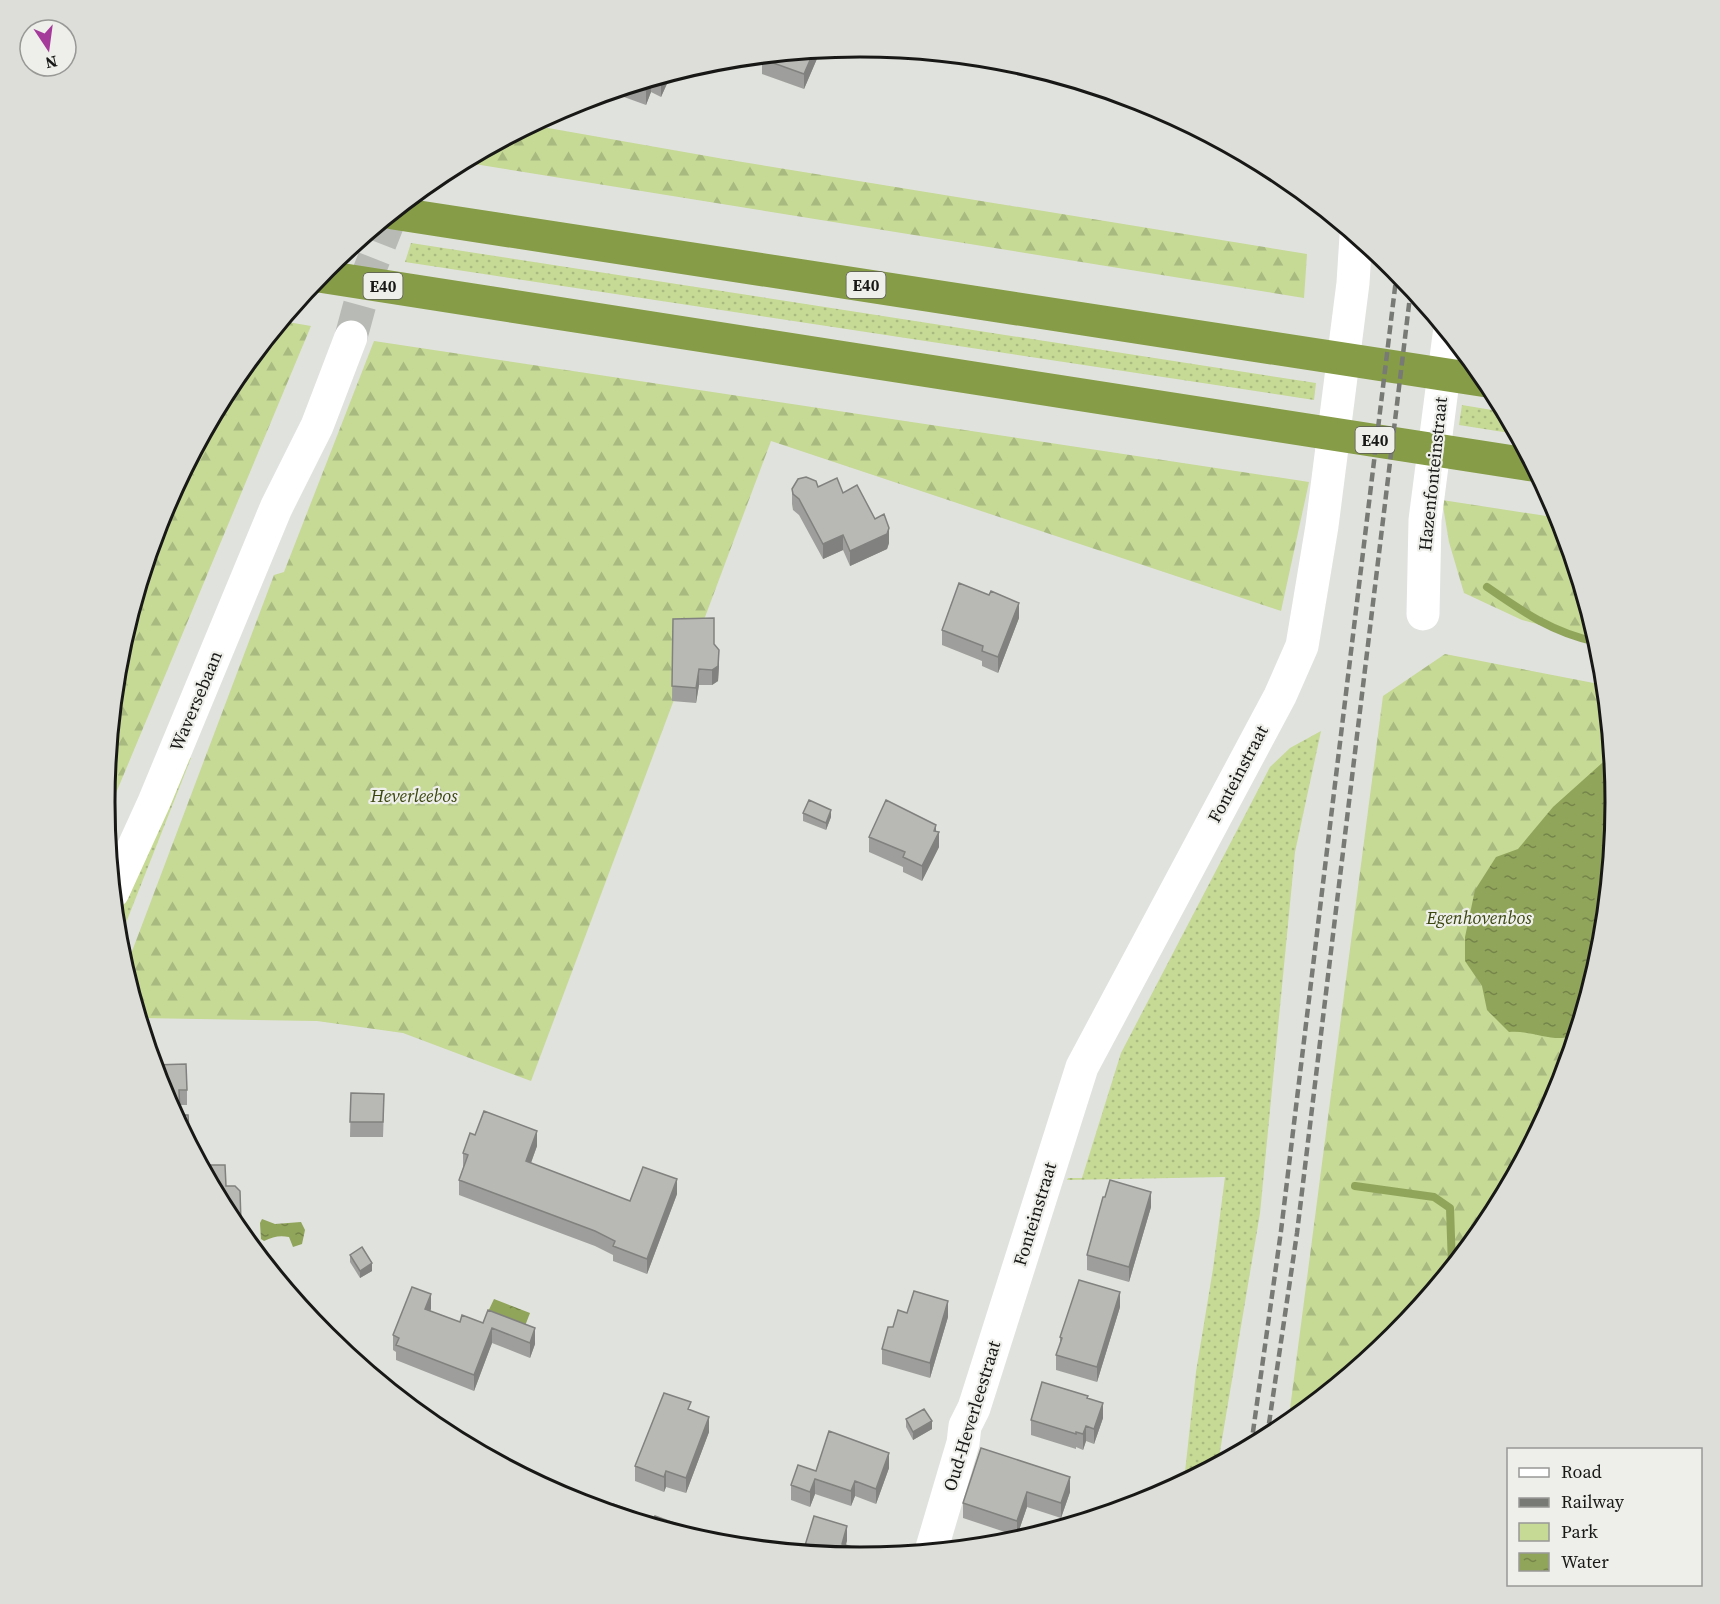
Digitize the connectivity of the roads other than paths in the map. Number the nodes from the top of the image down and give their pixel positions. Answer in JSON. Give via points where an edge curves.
{"nodes":[{"id":1,"x":402,"y":214,"type":"edge"},
{"id":2,"x":1355,"y":246,"type":"edge"},
{"id":3,"x":330,"y":278,"type":"edge"},
{"id":4,"x":343,"y":335,"type":"tunnel mouth"},
{"id":5,"x":1448,"y":344,"type":"edge"},
{"id":6,"x":1472,"y":379,"type":"edge"},
{"id":7,"x":1521,"y":463,"type":"edge"},
{"id":8,"x":1423,"y":614,"type":"dead end"},
{"id":9,"x":119,"y":878,"type":"edge"},
{"id":10,"x":1013,"y":1281,"type":"joint"},
{"id":11,"x":933,"y":1543,"type":"edge"}],
"edges":[{"from":1,"to":6,"type":"highway","number":"E40"},
{"from":2,"to":10,"type":"street","name":"Fonteinstraat","via":[[1322,526],[1302,646],[1281,696],[1082,1066]]},
{"from":3,"to":7,"type":"highway","number":"E40"},
{"from":4,"to":9,"type":"street","name":"Waversebaan","via":[[309,383],[296,419],[276,508]]},
{"from":5,"to":8,"type":"street","name":"Hazenfonteinstraat","via":[[1425,520]]},
{"from":10,"to":11,"type":"street","name":"Oud-Heverleestraat","via":[[965,1426]]}]}
